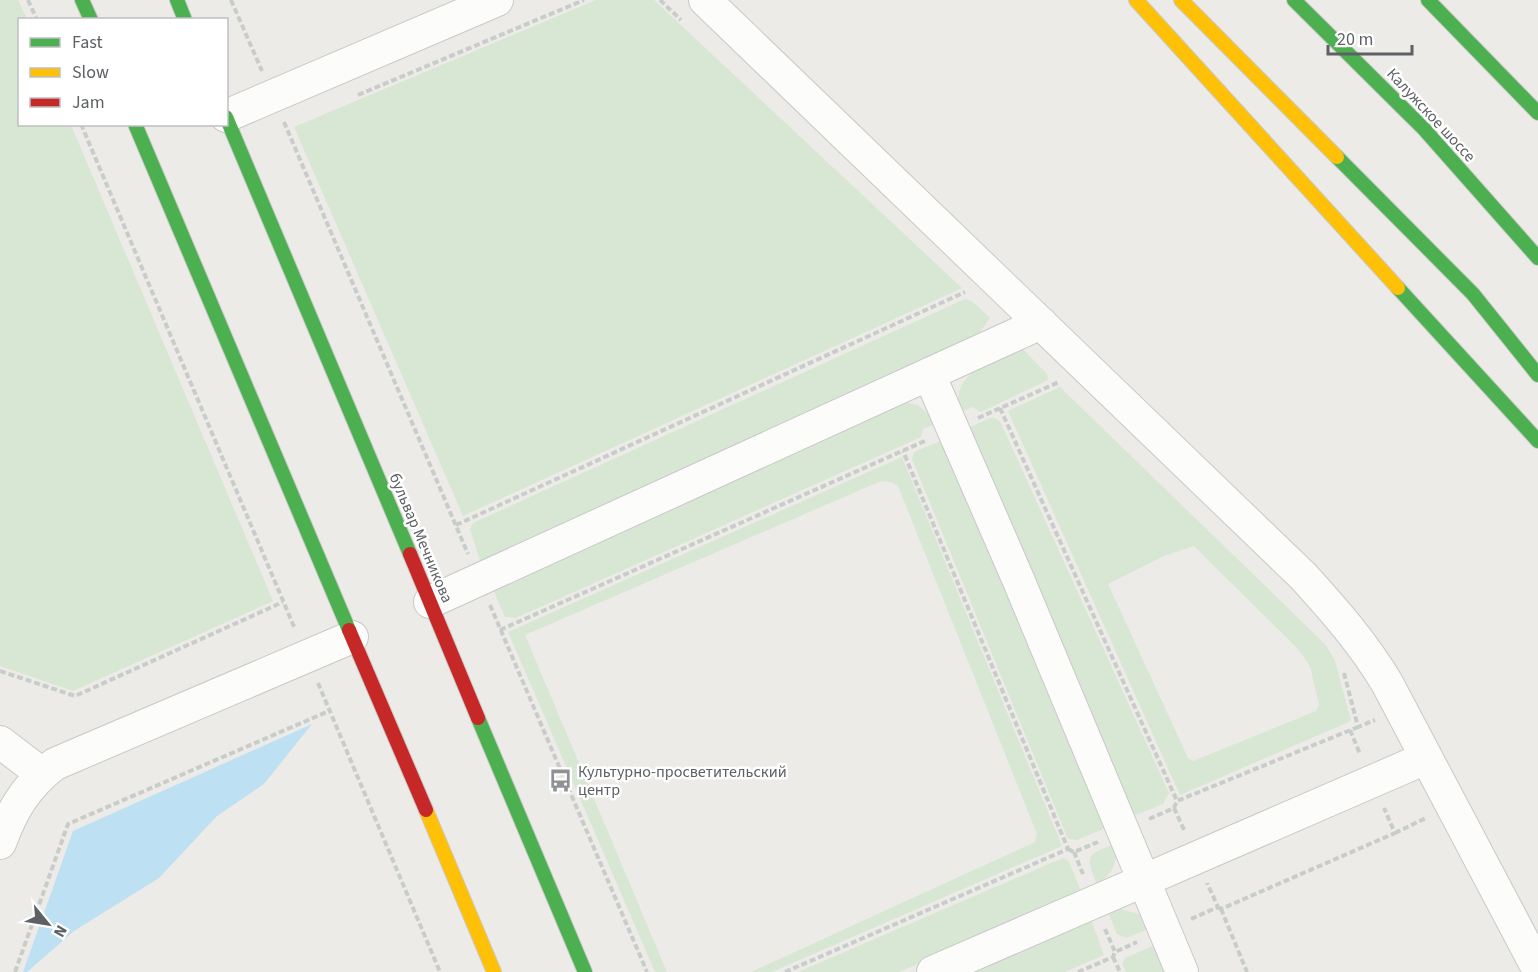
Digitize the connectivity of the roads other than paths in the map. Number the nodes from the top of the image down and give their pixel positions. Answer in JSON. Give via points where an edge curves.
{"nodes":[{"id":1,"x":82,"y":0,"type":"edge"},
{"id":2,"x":177,"y":0,"type":"edge"},
{"id":3,"x":497,"y":0,"type":"edge"},
{"id":4,"x":705,"y":0,"type":"edge"},
{"id":5,"x":1136,"y":0,"type":"edge"},
{"id":6,"x":1181,"y":0,"type":"edge"},
{"id":7,"x":1294,"y":0,"type":"edge"},
{"id":8,"x":1428,"y":0,"type":"edge"},
{"id":9,"x":90,"y":18,"type":"edge"},
{"id":10,"x":184,"y":18,"type":"edge"},
{"id":11,"x":1538,"y":113,"type":"edge"},
{"id":12,"x":228,"y":116,"type":"edge"},
{"id":13,"x":228,"y":122,"type":"edge"},
{"id":14,"x":136,"y":126,"type":"edge"},
{"id":15,"x":1538,"y":258,"type":"edge"},
{"id":16,"x":1041,"y":323,"type":"junction"},
{"id":17,"x":929,"y":374,"type":"junction"},
{"id":18,"x":1538,"y":375,"type":"edge"},
{"id":19,"x":1538,"y":441,"type":"edge"},
{"id":20,"x":430,"y":602,"type":"junction"},
{"id":21,"x":352,"y":637,"type":"junction"},
{"id":22,"x":0,"y":742,"type":"edge"},
{"id":23,"x":1425,"y":758,"type":"junction"},
{"id":24,"x":42,"y":774,"type":"junction"},
{"id":25,"x":0,"y":843,"type":"edge"},
{"id":26,"x":1144,"y":881,"type":"junction"},
{"id":27,"x":1538,"y":969,"type":"edge"},
{"id":28,"x":494,"y":972,"type":"edge"},
{"id":29,"x":585,"y":972,"type":"edge"},
{"id":30,"x":933,"y":972,"type":"edge"},
{"id":31,"x":1182,"y":972,"type":"edge"}],
"edges":[{"from":1,"to":9,"type":"main road"},
{"from":2,"to":10,"type":"main road"},
{"from":3,"to":12,"type":"street"},
{"from":4,"to":16,"type":"street"},
{"from":5,"to":19,"type":"main road"},
{"from":6,"to":18,"type":"main road","via":[[1473,294]]},
{"from":7,"to":15,"type":"main road","name":"Калужское шоссе","via":[[1424,129]]},
{"from":8,"to":11,"type":"main road"},
{"from":13,"to":20,"type":"main road","name":"бульвар Мечникова"},
{"from":14,"to":21,"type":"main road"},
{"from":16,"to":17,"type":"street"},
{"from":16,"to":23,"type":"street","via":[[1317,592],[1366,649]]},
{"from":17,"to":20,"type":"street"},
{"from":17,"to":26,"type":"street"},
{"from":20,"to":29,"type":"main road","name":"бульвар Мечникова"},
{"from":21,"to":24,"type":"street","via":[[72,755]]},
{"from":21,"to":28,"type":"main road"},
{"from":22,"to":24,"type":"street"},
{"from":23,"to":26,"type":"street"},
{"from":23,"to":27,"type":"street"},
{"from":24,"to":25,"type":"street","via":[[17,802]]},
{"from":26,"to":30,"type":"street"},
{"from":26,"to":31,"type":"street"}]}
